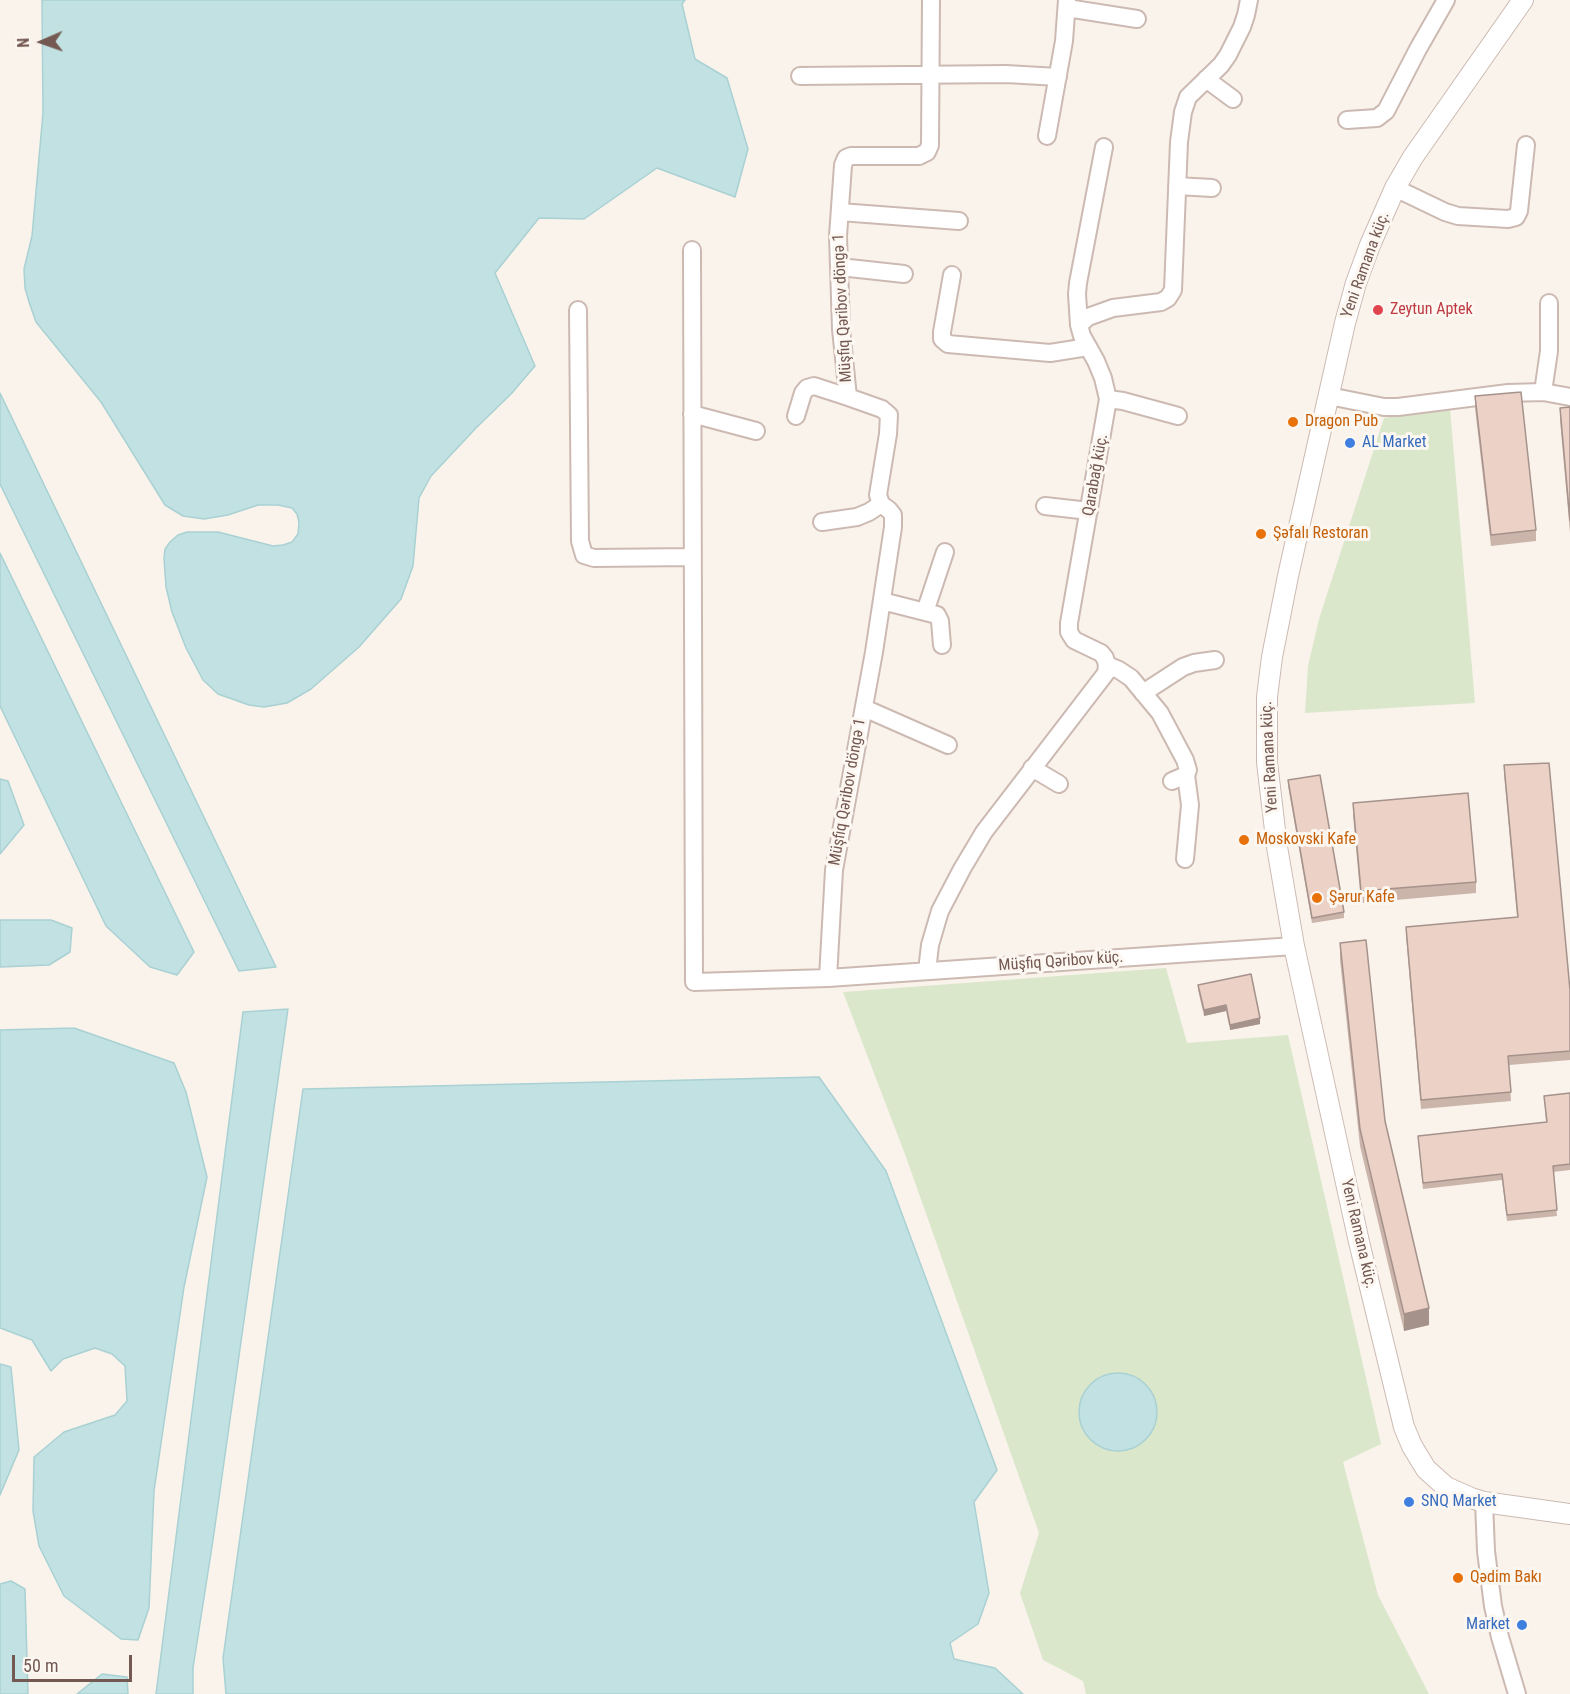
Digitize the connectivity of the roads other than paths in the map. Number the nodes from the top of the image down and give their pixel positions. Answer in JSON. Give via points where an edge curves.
{"nodes":[{"id":1,"x":931,"y":0,"type":"edge"},
{"id":2,"x":1249,"y":0,"type":"edge"},
{"id":3,"x":1446,"y":0,"type":"edge"},
{"id":4,"x":1523,"y":0,"type":"edge"},
{"id":5,"x":1067,"y":4,"type":"edge"},
{"id":6,"x":1137,"y":19,"type":"dead end"},
{"id":7,"x":931,"y":74,"type":"junction"},
{"id":8,"x":800,"y":76,"type":"dead end"},
{"id":9,"x":1058,"y":77,"type":"junction"},
{"id":10,"x":1206,"y":79,"type":"junction"},
{"id":11,"x":1233,"y":99,"type":"dead end"},
{"id":12,"x":1347,"y":120,"type":"dead end"},
{"id":13,"x":1047,"y":136,"type":"dead end"},
{"id":14,"x":1526,"y":145,"type":"dead end"},
{"id":15,"x":1104,"y":147,"type":"dead end"},
{"id":16,"x":1177,"y":186,"type":"junction"},
{"id":17,"x":1212,"y":188,"type":"dead end"},
{"id":18,"x":1395,"y":188,"type":"junction"},
{"id":19,"x":840,"y":212,"type":"junction"},
{"id":20,"x":959,"y":221,"type":"dead end"},
{"id":21,"x":692,"y":250,"type":"dead end"},
{"id":22,"x":840,"y":267,"type":"junction"},
{"id":23,"x":904,"y":274,"type":"dead end"},
{"id":24,"x":952,"y":275,"type":"dead end"},
{"id":25,"x":1549,"y":303,"type":"dead end"},
{"id":26,"x":578,"y":310,"type":"dead end"},
{"id":27,"x":1079,"y":325,"type":"junction"},
{"id":28,"x":1088,"y":347,"type":"junction"},
{"id":29,"x":1543,"y":392,"type":"junction"},
{"id":30,"x":1329,"y":396,"type":"junction"},
{"id":31,"x":848,"y":397,"type":"junction"},
{"id":32,"x":1570,"y":397,"type":"edge"},
{"id":33,"x":1108,"y":399,"type":"junction"},
{"id":34,"x":692,"y":414,"type":"junction"},
{"id":35,"x":796,"y":416,"type":"dead end"},
{"id":36,"x":1178,"y":417,"type":"dead end"},
{"id":37,"x":756,"y":431,"type":"dead end"},
{"id":38,"x":881,"y":504,"type":"junction"},
{"id":39,"x":1045,"y":506,"type":"dead end"},
{"id":40,"x":1089,"y":511,"type":"junction"},
{"id":41,"x":822,"y":522,"type":"dead end"},
{"id":42,"x":945,"y":552,"type":"dead end"},
{"id":43,"x":693,"y":556,"type":"junction"},
{"id":44,"x":882,"y":601,"type":"junction"},
{"id":45,"x":925,"y":612,"type":"junction"},
{"id":46,"x":942,"y":645,"type":"dead end"},
{"id":47,"x":1215,"y":660,"type":"dead end"},
{"id":48,"x":1107,"y":665,"type":"junction"},
{"id":49,"x":1143,"y":693,"type":"junction"},
{"id":50,"x":864,"y":708,"type":"junction"},
{"id":51,"x":948,"y":745,"type":"dead end"},
{"id":52,"x":1032,"y":768,"type":"junction"},
{"id":53,"x":1059,"y":784,"type":"dead end"},
{"id":54,"x":1185,"y":859,"type":"dead end"},
{"id":55,"x":1294,"y":946,"type":"junction"},
{"id":56,"x":927,"y":972,"type":"junction"},
{"id":57,"x":828,"y":978,"type":"junction"},
{"id":58,"x":1484,"y":1502,"type":"junction"},
{"id":59,"x":1570,"y":1514,"type":"edge"},
{"id":60,"x":1517,"y":1694,"type":"edge"}],
"edges":[{"from":1,"to":7,"type":"street","name":"Müşfiq Qəribov döngə 1"},
{"from":2,"to":10,"type":"street","via":[[1242,27],[1228,54]]},
{"from":3,"to":12,"type":"street","via":[[1386,111],[1377,118]]},
{"from":4,"to":18,"type":"street","name":"Yeni Ramana küç.","via":[[1438,119]]},
{"from":5,"to":6,"type":"street"},
{"from":5,"to":9,"type":"street"},
{"from":7,"to":8,"type":"street"},
{"from":7,"to":9,"type":"street"},
{"from":7,"to":19,"type":"street","name":"Müşfiq Qəribov döngə 1","via":[[927,152],[919,156],[846,158]]},
{"from":9,"to":13,"type":"street"},
{"from":10,"to":11,"type":"street"},
{"from":10,"to":16,"type":"street","via":[[1188,97],[1183,112]]},
{"from":14,"to":18,"type":"street","via":[[1516,217],[1458,216]]},
{"from":15,"to":27,"type":"street","name":"Qarabağ küç.","via":[[1078,283]]},
{"from":16,"to":17,"type":"street"},
{"from":16,"to":27,"type":"street","via":[[1173,290],[1168,298],[1113,308],[1088,317]]},
{"from":18,"to":30,"type":"street","name":"Yeni Ramana küç.","via":[[1356,283]]},
{"from":19,"to":20,"type":"street"},
{"from":19,"to":22,"type":"street","name":"Müşfiq Qəribov döngə 1"},
{"from":21,"to":34,"type":"street"},
{"from":22,"to":23,"type":"street"},
{"from":22,"to":31,"type":"street","name":"Müşfiq Qəribov döngə 1"},
{"from":24,"to":28,"type":"street","via":[[942,332],[942,339],[948,344],[1050,353]]},
{"from":25,"to":29,"type":"street","via":[[1549,351]]},
{"from":26,"to":43,"type":"street","via":[[580,541],[584,555]]},
{"from":27,"to":28,"type":"street","name":"Qarabağ küç."},
{"from":28,"to":33,"type":"street","name":"Qarabağ küç."},
{"from":29,"to":30,"type":"street","via":[[1398,407]]},
{"from":29,"to":32,"type":"street"},
{"from":30,"to":55,"type":"street","name":"Yeni Ramana küç.","via":[[1288,576],[1267,697],[1269,791]]},
{"from":31,"to":35,"type":"street","via":[[814,386],[807,388]]},
{"from":31,"to":38,"type":"street","name":"Müşfiq Qəribov döngə 1","via":[[889,415],[878,495]]},
{"from":33,"to":36,"type":"street"},
{"from":33,"to":40,"type":"street","name":"Qarabağ küç."},
{"from":34,"to":37,"type":"street"},
{"from":34,"to":43,"type":"street"},
{"from":38,"to":41,"type":"street","via":[[857,517]]},
{"from":38,"to":44,"type":"street","name":"Müşfiq Qəribov döngə 1","via":[[893,515]]},
{"from":39,"to":40,"type":"street"},
{"from":40,"to":48,"type":"street","name":"Qarabağ küç.","via":[[1069,632],[1074,640],[1101,653]]},
{"from":42,"to":45,"type":"street"},
{"from":43,"to":57,"type":"street","name":"Müşfiq Qəribov küç.","via":[[694,982]]},
{"from":44,"to":45,"type":"street"},
{"from":44,"to":50,"type":"street","name":"Müşfiq Qəribov döngə 1"},
{"from":45,"to":46,"type":"street","via":[[937,615]]},
{"from":47,"to":49,"type":"street","via":[[1183,667]]},
{"from":48,"to":49,"type":"street","via":[[1131,678]]},
{"from":48,"to":52,"type":"street","via":[[1102,680]]},
{"from":49,"to":54,"type":"street","via":[[1160,713],[1188,770],[1179,778],[1187,787],[1190,805]]},
{"from":50,"to":51,"type":"street"},
{"from":50,"to":57,"type":"street","name":"Müşfiq Qəribov döngə 1","via":[[834,870]]},
{"from":52,"to":53,"type":"street"},
{"from":52,"to":56,"type":"street","via":[[984,832],[940,911]]},
{"from":55,"to":56,"type":"street","name":"Müşfiq Qəribov küç."},
{"from":55,"to":58,"type":"street","name":"Yeni Ramana küç.","via":[[1404,1427],[1426,1469],[1446,1487]]},
{"from":56,"to":57,"type":"street","name":"Müşfiq Qəribov küç."},
{"from":58,"to":59,"type":"street","name":"Yeni Ramana küç."},
{"from":58,"to":60,"type":"street","via":[[1493,1606]]}]}
